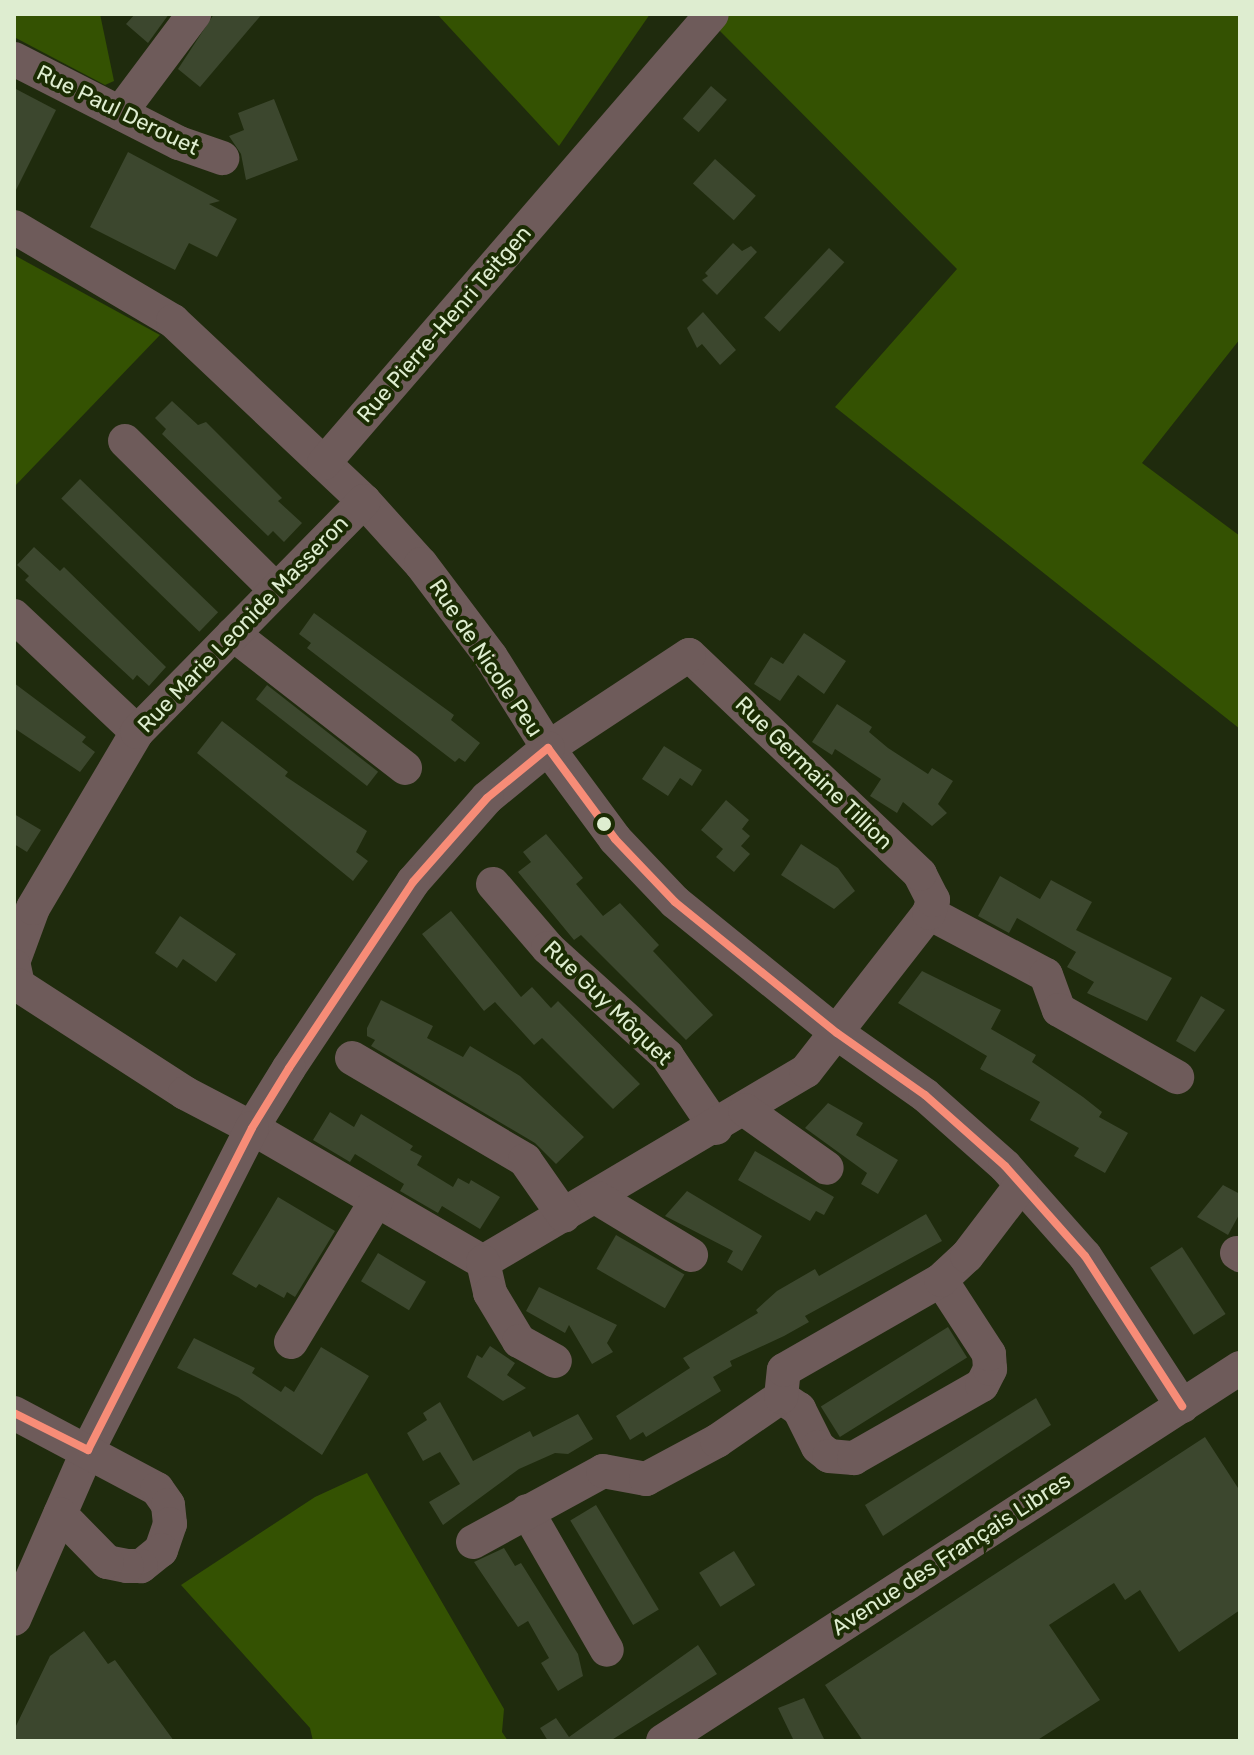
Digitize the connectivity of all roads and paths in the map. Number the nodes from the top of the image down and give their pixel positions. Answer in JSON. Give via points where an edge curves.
{"nodes":[{"id":1,"x":194,"y":14,"type":"edge"},
{"id":2,"x":712,"y":14,"type":"edge"},
{"id":3,"x":14,"y":59,"type":"edge"},
{"id":4,"x":120,"y":113,"type":"junction"},
{"id":5,"x":222,"y":158,"type":"dead end"},
{"id":6,"x":14,"y":227,"type":"edge"},
{"id":7,"x":125,"y":441,"type":"dead end"},
{"id":8,"x":324,"y":463,"type":"junction"},
{"id":9,"x":364,"y":501,"type":"junction"},
{"id":10,"x":274,"y":588,"type":"junction"},
{"id":11,"x":14,"y":616,"type":"edge"},
{"id":12,"x":233,"y":634,"type":"junction"},
{"id":13,"x":137,"y":732,"type":"junction"},
{"id":14,"x":548,"y":748,"type":"junction"},
{"id":15,"x":405,"y":768,"type":"dead end"},
{"id":16,"x":493,"y":884,"type":"dead end"},
{"id":17,"x":24,"y":902,"type":"edge"},
{"id":18,"x":929,"y":913,"type":"junction"},
{"id":19,"x":14,"y":963,"type":"edge"},
{"id":20,"x":837,"y":1033,"type":"junction"},
{"id":21,"x":352,"y":1058,"type":"dead end"},
{"id":22,"x":1177,"y":1077,"type":"dead end"},
{"id":23,"x":745,"y":1110,"type":"junction"},
{"id":24,"x":252,"y":1128,"type":"junction"},
{"id":25,"x":716,"y":1128,"type":"junction"},
{"id":26,"x":827,"y":1168,"type":"dead end"},
{"id":27,"x":1021,"y":1185,"type":"junction"},
{"id":28,"x":597,"y":1198,"type":"junction"},
{"id":29,"x":376,"y":1201,"type":"junction"},
{"id":30,"x":564,"y":1216,"type":"junction"},
{"id":31,"x":691,"y":1255,"type":"dead end"},
{"id":32,"x":483,"y":1262,"type":"junction"},
{"id":33,"x":941,"y":1280,"type":"junction"},
{"id":34,"x":291,"y":1342,"type":"dead end"},
{"id":35,"x":555,"y":1361,"type":"dead end"},
{"id":36,"x":1240,"y":1368,"type":"edge"},
{"id":37,"x":781,"y":1397,"type":"junction"},
{"id":38,"x":1182,"y":1406,"type":"junction"},
{"id":39,"x":14,"y":1413,"type":"edge"},
{"id":40,"x":88,"y":1450,"type":"junction"},
{"id":41,"x":527,"y":1511,"type":"junction"},
{"id":42,"x":60,"y":1514,"type":"junction"},
{"id":43,"x":473,"y":1542,"type":"dead end"},
{"id":44,"x":14,"y":1619,"type":"edge"},
{"id":45,"x":607,"y":1650,"type":"dead end"},
{"id":46,"x":663,"y":1741,"type":"edge"}],
"edges":[{"from":1,"to":4,"type":"street","via":[[154,60]]},
{"from":2,"to":8,"type":"street","name":"Rue Pierre-Henri Teitgen"},
{"from":3,"to":4,"type":"street","name":"Rue Paul Derouet"},
{"from":4,"to":5,"type":"street","name":"Rue Paul Derouet"},
{"from":6,"to":8,"type":"street","name":"Rue de Nicole Peu","via":[[173,321]]},
{"from":7,"to":10,"type":"street"},
{"from":8,"to":9,"type":"street","name":"Rue de Nicole Peu"},
{"from":9,"to":10,"type":"street","name":"Rue Marie Leonide Masseron"},
{"from":9,"to":14,"type":"street","name":"Rue de Nicole Peu","via":[[421,564]]},
{"from":10,"to":12,"type":"street","name":"Rue Marie Leonide Masseron"},
{"from":11,"to":13,"type":"street"},
{"from":12,"to":13,"type":"street","name":"Rue Marie Leonide Masseron"},
{"from":12,"to":15,"type":"street"},
{"from":13,"to":17,"type":"street","name":"Rue Marie Leonide Masseron"},
{"from":14,"to":18,"type":"street","name":"Rue Germaine Tillion","via":[[689,655],[920,874],[933,900]]},
{"from":14,"to":20,"type":"street","name":"Rue de Nicole Peu","via":[[615,839],[675,902]]},
{"from":14,"to":24,"type":"street","via":[[487,798],[413,882]]},
{"from":16,"to":25,"type":"street","name":"Rue Guy Môquet","via":[[548,948],[667,1056]]},
{"from":17,"to":19,"type":"street","name":"Rue Marie Leonide Masseron"},
{"from":18,"to":20,"type":"street"},
{"from":18,"to":22,"type":"street","via":[[1046,975],[1059,1010]]},
{"from":19,"to":24,"type":"street","name":"Rue Marie Leonide Masseron","via":[[18,985],[28,992],[185,1093]]},
{"from":20,"to":23,"type":"street","via":[[806,1071]]},
{"from":20,"to":27,"type":"street","name":"Rue de Nicole Peu","via":[[925,1095]]},
{"from":21,"to":30,"type":"street","via":[[525,1160]]},
{"from":23,"to":25,"type":"street"},
{"from":23,"to":26,"type":"street"},
{"from":24,"to":29,"type":"street"},
{"from":24,"to":40,"type":"street"},
{"from":25,"to":28,"type":"street"},
{"from":27,"to":33,"type":"street","via":[[967,1256]]},
{"from":27,"to":38,"type":"street","name":"Rue de Nicole Peu","via":[[1085,1256]]},
{"from":28,"to":30,"type":"street"},
{"from":28,"to":31,"type":"street"},
{"from":29,"to":32,"type":"street"},
{"from":29,"to":34,"type":"street"},
{"from":30,"to":32,"type":"street"},
{"from":32,"to":35,"type":"street","via":[[490,1293],[519,1341]]},
{"from":33,"to":37,"type":"street","via":[[784,1370]]},
{"from":33,"to":37,"type":"street","via":[[989,1354],[990,1369],[982,1385],[854,1458],[829,1456],[818,1447],[799,1409]]},
{"from":36,"to":38,"type":"street","name":"Avenue des Français Libres"},
{"from":37,"to":41,"type":"street","via":[[717,1441],[646,1479],[603,1471]]},
{"from":38,"to":46,"type":"street","name":"Avenue des Français Libres"},
{"from":39,"to":40,"type":"street"},
{"from":40,"to":42,"type":"street"},
{"from":40,"to":42,"type":"street","via":[[157,1489],[168,1505],[170,1524],[161,1550],[141,1566],[107,1562]]},
{"from":41,"to":43,"type":"street"},
{"from":41,"to":45,"type":"street"},
{"from":42,"to":44,"type":"street"}]}
